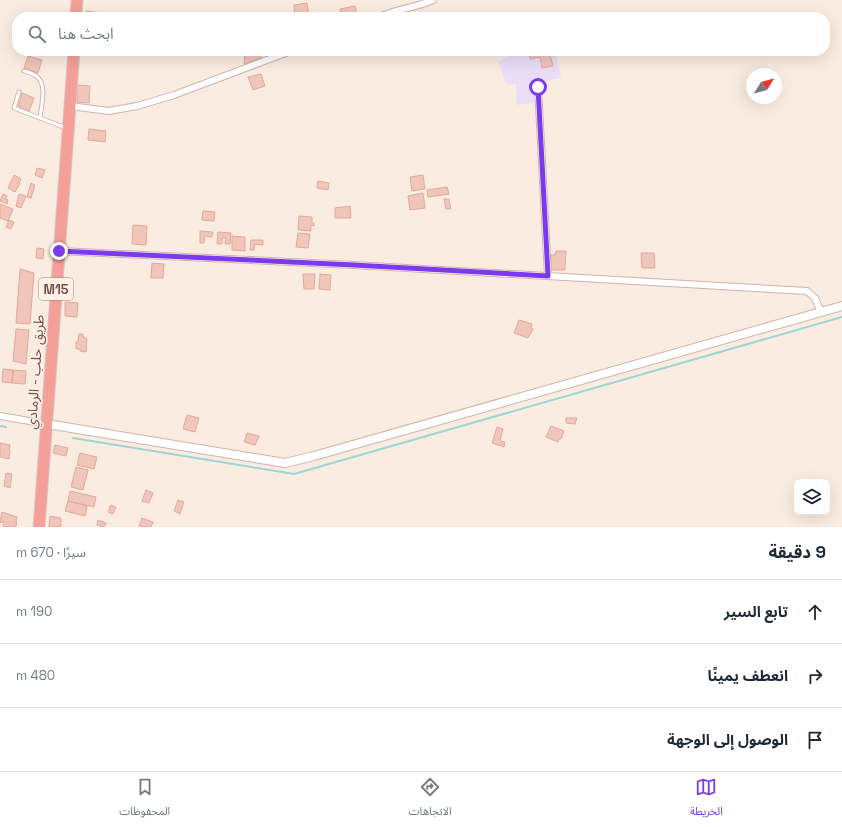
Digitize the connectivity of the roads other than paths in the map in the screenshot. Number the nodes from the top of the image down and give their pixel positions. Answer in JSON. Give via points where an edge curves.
{"nodes":[{"id":1,"x":77,"y":0,"type":"edge"},
{"id":2,"x":433,"y":0,"type":"edge"},
{"id":3,"x":76,"y":12,"type":"edge"},
{"id":4,"x":392,"y":12,"type":"edge"},
{"id":5,"x":74,"y":56,"type":"edge"},
{"id":6,"x":278,"y":56,"type":"edge"},
{"id":7,"x":24,"y":71,"type":"dead end"},
{"id":8,"x":538,"y":87,"type":"dead end"},
{"id":9,"x":19,"y":92,"type":"dead end"},
{"id":10,"x":70,"y":106,"type":"junction"},
{"id":11,"x":40,"y":118,"type":"junction"},
{"id":12,"x":68,"y":128,"type":"junction"},
{"id":13,"x":59,"y":251,"type":"junction"},
{"id":14,"x":548,"y":276,"type":"junction"},
{"id":15,"x":842,"y":306,"type":"edge"},
{"id":16,"x":821,"y":312,"type":"junction"},
{"id":17,"x":0,"y":416,"type":"edge"},
{"id":18,"x":47,"y":424,"type":"junction"},
{"id":19,"x":39,"y":527,"type":"edge"}],
"edges":[{"from":1,"to":3,"type":"highway"},
{"from":2,"to":4,"type":"street"},
{"from":5,"to":10,"type":"highway","name":"طريق حلب - الرمادي","number":"M15"},
{"from":6,"to":10,"type":"street","via":[[138,106],[109,111]]},
{"from":7,"to":11,"type":"lane","via":[[36,75],[41,82],[43,89]]},
{"from":8,"to":14,"type":"street"},
{"from":9,"to":11,"type":"lane","via":[[14,108]]},
{"from":10,"to":12,"type":"highway","name":"طريق حلب - الرمادي","number":"M15"},
{"from":11,"to":12,"type":"lane"},
{"from":12,"to":13,"type":"highway","name":"طريق حلب - الرمادي","number":"M15"},
{"from":13,"to":14,"type":"street"},
{"from":13,"to":18,"type":"highway","name":"طريق حلب - الرمادي","number":"M15"},
{"from":14,"to":16,"type":"street","via":[[807,291],[815,298]]},
{"from":15,"to":16,"type":"street"},
{"from":16,"to":18,"type":"street","via":[[285,463]]},
{"from":17,"to":18,"type":"street"},
{"from":18,"to":19,"type":"highway","name":"طريق حلب - الرمادي","number":"M15"}]}
